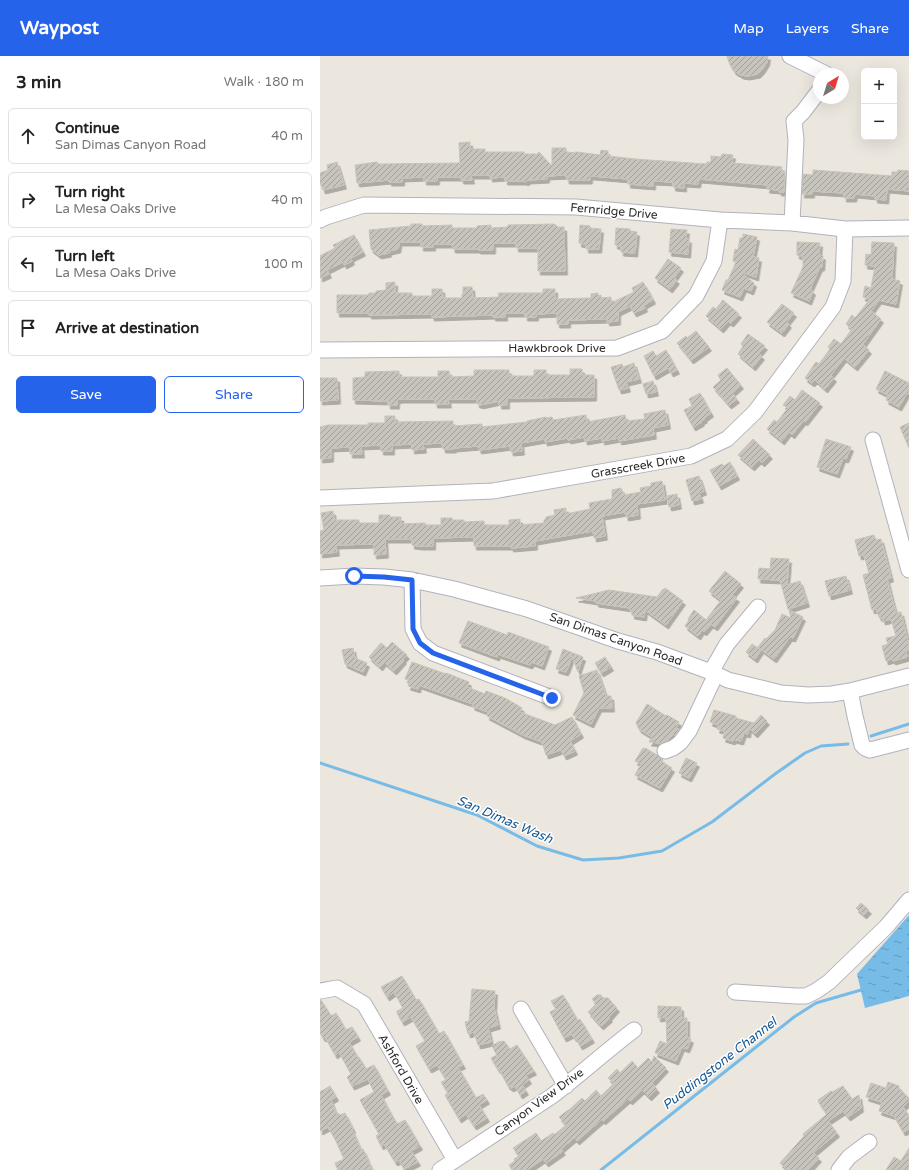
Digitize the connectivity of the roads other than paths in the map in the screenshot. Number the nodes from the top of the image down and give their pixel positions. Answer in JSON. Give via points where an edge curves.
{"nodes":[{"id":1,"x":790,"y":56,"type":"edge"},
{"id":2,"x":814,"y":68,"type":"edge"},
{"id":3,"x":813,"y":99,"type":"edge"},
{"id":4,"x":320,"y":220,"type":"edge"},
{"id":5,"x":720,"y":220,"type":"junction"},
{"id":6,"x":792,"y":223,"type":"junction"},
{"id":7,"x":909,"y":228,"type":"edge"},
{"id":8,"x":845,"y":229,"type":"junction"},
{"id":9,"x":320,"y":350,"type":"edge"},
{"id":10,"x":873,"y":440,"type":"dead end"},
{"id":11,"x":320,"y":498,"type":"edge"},
{"id":12,"x":909,"y":570,"type":"edge"},
{"id":13,"x":320,"y":578,"type":"edge"},
{"id":14,"x":412,"y":580,"type":"junction"},
{"id":15,"x":758,"y":607,"type":"dead end"},
{"id":16,"x":714,"y":673,"type":"junction"},
{"id":17,"x":909,"y":676,"type":"edge"},
{"id":18,"x":850,"y":691,"type":"junction"},
{"id":19,"x":552,"y":698,"type":"dead end"},
{"id":20,"x":909,"y":740,"type":"edge"},
{"id":21,"x":665,"y":751,"type":"dead end"},
{"id":22,"x":909,"y":900,"type":"edge"},
{"id":23,"x":320,"y":991,"type":"edge"},
{"id":24,"x":735,"y":992,"type":"dead end"},
{"id":25,"x":521,"y":1009,"type":"dead end"},
{"id":26,"x":634,"y":1030,"type":"dead end"},
{"id":27,"x":566,"y":1086,"type":"junction"},
{"id":28,"x":869,"y":1142,"type":"dead end"},
{"id":29,"x":455,"y":1160,"type":"junction"},
{"id":30,"x":440,"y":1170,"type":"edge"},
{"id":31,"x":839,"y":1170,"type":"edge"}],
"edges":[{"from":1,"to":2,"type":"street"},
{"from":3,"to":6,"type":"street","via":[[794,121],[796,140]]},
{"from":4,"to":5,"type":"street","name":"Fernridge Drive","via":[[364,205],[576,207]]},
{"from":5,"to":6,"type":"street","name":"Fernridge Drive"},
{"from":5,"to":9,"type":"street","name":"Hawkbrook Drive","via":[[714,261],[696,296],[662,330],[617,348]]},
{"from":6,"to":8,"type":"street","name":"Fernridge Drive"},
{"from":7,"to":8,"type":"street","name":"Fernridge Drive"},
{"from":8,"to":11,"type":"street","name":"Grasscreek Drive","via":[[843,281],[833,306],[755,412],[727,439],[691,456],[493,491]]},
{"from":10,"to":12,"type":"street"},
{"from":13,"to":14,"type":"street","name":"San Dimas Canyon Road","via":[[354,576]]},
{"from":14,"to":16,"type":"street","name":"San Dimas Canyon Road","via":[[526,609]]},
{"from":14,"to":19,"type":"street","via":[[413,629],[420,643],[433,653]]},
{"from":15,"to":16,"type":"street","via":[[727,644]]},
{"from":16,"to":18,"type":"street","name":"San Dimas Canyon Road","via":[[728,680],[781,693],[808,695]]},
{"from":16,"to":21,"type":"street","via":[[689,731],[680,743]]},
{"from":17,"to":18,"type":"street","name":"San Dimas Canyon Road"},
{"from":18,"to":20,"type":"street","via":[[854,716],[865,748],[870,750]]},
{"from":22,"to":24,"type":"street","via":[[886,927],[829,982],[816,991],[806,996]]},
{"from":23,"to":29,"type":"street","name":"Ashford Drive","via":[[337,988],[364,1004]]},
{"from":25,"to":27,"type":"street"},
{"from":26,"to":27,"type":"street","name":"Canyon View Drive"},
{"from":27,"to":29,"type":"street","name":"Canyon View Drive"},
{"from":28,"to":31,"type":"street","via":[[849,1157]]},
{"from":29,"to":30,"type":"street","name":"Canyon View Drive"}]}
